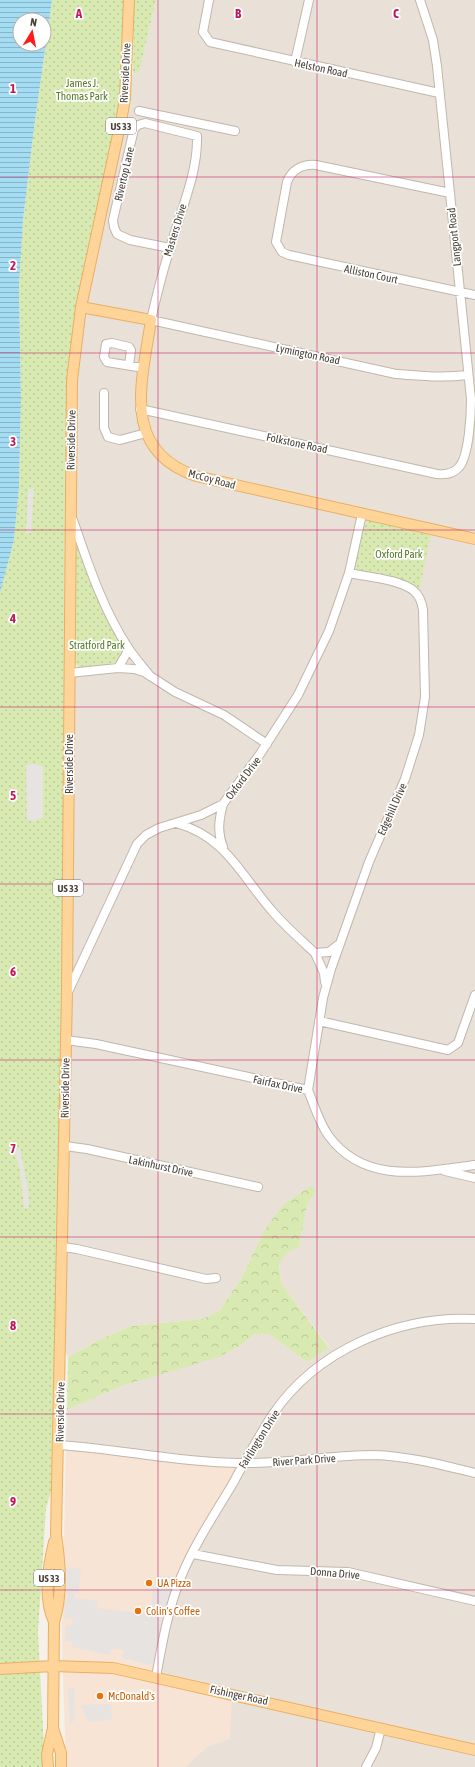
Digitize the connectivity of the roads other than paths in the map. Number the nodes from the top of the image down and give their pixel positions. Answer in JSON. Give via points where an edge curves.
{"nodes":[{"id":1,"x":128,"y":0,"type":"edge"},
{"id":2,"x":209,"y":0,"type":"edge"},
{"id":3,"x":309,"y":0,"type":"edge"},
{"id":4,"x":420,"y":0,"type":"edge"},
{"id":5,"x":295,"y":62,"type":"junction"},
{"id":6,"x":439,"y":93,"type":"junction"},
{"id":7,"x":139,"y":111,"type":"dead end"},
{"id":8,"x":195,"y":124,"type":"junction"},
{"id":9,"x":235,"y":132,"type":"dead end"},
{"id":10,"x":197,"y":138,"type":"junction"},
{"id":11,"x":450,"y":193,"type":"junction"},
{"id":12,"x":170,"y":248,"type":"junction"},
{"id":13,"x":460,"y":292,"type":"junction"},
{"id":14,"x":475,"y":295,"type":"edge"},
{"id":15,"x":81,"y":307,"type":"junction"},
{"id":16,"x":150,"y":320,"type":"junction"},
{"id":17,"x":129,"y":365,"type":"dead end"},
{"id":18,"x":144,"y":368,"type":"junction"},
{"id":19,"x":468,"y":375,"type":"junction"},
{"id":20,"x":104,"y":393,"type":"dead end"},
{"id":21,"x":140,"y":409,"type":"junction"},
{"id":22,"x":146,"y":433,"type":"junction"},
{"id":23,"x":454,"y":472,"type":"joint"},
{"id":24,"x":70,"y":513,"type":"junction"},
{"id":25,"x":362,"y":514,"type":"junction"},
{"id":26,"x":475,"y":539,"type":"edge"},
{"id":27,"x":348,"y":573,"type":"junction"},
{"id":28,"x":129,"y":649,"type":"junction"},
{"id":29,"x":118,"y":668,"type":"junction"},
{"id":30,"x":69,"y":673,"type":"junction"},
{"id":31,"x":150,"y":676,"type":"junction"},
{"id":32,"x":267,"y":744,"type":"junction"},
{"id":33,"x":223,"y":804,"type":"junction"},
{"id":34,"x":176,"y":822,"type":"junction"},
{"id":35,"x":223,"y":848,"type":"junction"},
{"id":36,"x":338,"y":945,"type":"junction"},
{"id":37,"x":315,"y":953,"type":"junction"},
{"id":38,"x":326,"y":987,"type":"junction"},
{"id":39,"x":67,"y":992,"type":"junction"},
{"id":40,"x":475,"y":995,"type":"edge"},
{"id":41,"x":320,"y":1021,"type":"junction"},
{"id":42,"x":66,"y":1040,"type":"junction"},
{"id":43,"x":308,"y":1090,"type":"junction"},
{"id":44,"x":65,"y":1146,"type":"junction"},
{"id":45,"x":475,"y":1165,"type":"edge"},
{"id":46,"x":440,"y":1170,"type":"junction"},
{"id":47,"x":475,"y":1178,"type":"edge"},
{"id":48,"x":258,"y":1187,"type":"dead end"},
{"id":49,"x":63,"y":1247,"type":"junction"},
{"id":50,"x":216,"y":1278,"type":"dead end"},
{"id":51,"x":475,"y":1319,"type":"edge"},
{"id":52,"x":59,"y":1445,"type":"junction"},
{"id":53,"x":244,"y":1464,"type":"junction"},
{"id":54,"x":475,"y":1473,"type":"edge"},
{"id":55,"x":193,"y":1554,"type":"junction"},
{"id":56,"x":475,"y":1601,"type":"edge"},
{"id":57,"x":53,"y":1666,"type":"junction"},
{"id":58,"x":0,"y":1669,"type":"edge"},
{"id":59,"x":156,"y":1677,"type":"junction"},
{"id":60,"x":53,"y":1728,"type":"junction"},
{"id":61,"x":381,"y":1728,"type":"junction"},
{"id":62,"x":475,"y":1750,"type":"edge"},
{"id":63,"x":48,"y":1767,"type":"edge"},
{"id":64,"x":61,"y":1767,"type":"edge"},
{"id":65,"x":366,"y":1767,"type":"edge"}],
"edges":[{"from":1,"to":15,"type":"main road","name":"Riverside Drive","number":"US 33","via":[[125,98]]},
{"from":2,"to":5,"type":"street","name":"Helston Road","via":[[203,26],[206,37],[216,44]]},
{"from":3,"to":5,"type":"street"},
{"from":4,"to":6,"type":"street","name":"Langport Road","via":[[433,40]]},
{"from":5,"to":6,"type":"street","name":"Helston Road"},
{"from":6,"to":11,"type":"street","name":"Langport Road"},
{"from":7,"to":8,"type":"street"},
{"from":8,"to":9,"type":"street"},
{"from":8,"to":10,"type":"street","name":"Masters Drive"},
{"from":10,"to":12,"type":"street","name":"Masters Drive","via":[[194,168]]},
{"from":10,"to":12,"type":"street","name":"Rivertop Lane","via":[[145,123],[138,124],[134,129],[113,220],[114,227],[117,234],[130,240]]},
{"from":11,"to":13,"type":"street","name":"Langport Road"},
{"from":11,"to":13,"type":"street","name":"Alliston Court","via":[[307,165],[291,174],[287,182],[276,240],[280,250],[289,255]]},
{"from":12,"to":16,"type":"street","name":"Masters Drive"},
{"from":13,"to":14,"type":"street","name":"Alliston Court"},
{"from":13,"to":19,"type":"street","name":"Langport Road"},
{"from":15,"to":16,"type":"main road"},
{"from":15,"to":24,"type":"main road","name":"Riverside Drive","number":"US 33","via":[[72,380]]},
{"from":16,"to":18,"type":"main road","name":"McCoy Road"},
{"from":16,"to":19,"type":"street","name":"Lymington Road","via":[[396,374],[425,377]]},
{"from":17,"to":18,"type":"street"},
{"from":18,"to":21,"type":"main road","name":"McCoy Road"},
{"from":19,"to":23,"type":"street","name":"Langport Road","via":[[471,400],[469,427],[460,466]]},
{"from":20,"to":22,"type":"street","via":[[104,428],[108,437],[120,440]]},
{"from":21,"to":22,"type":"main road","name":"McCoy Road"},
{"from":21,"to":23,"type":"street","name":"Folkstone Road","via":[[437,474],[446,475]]},
{"from":22,"to":25,"type":"main road","name":"McCoy Road","via":[[154,448],[166,460],[187,473]]},
{"from":24,"to":28,"type":"street","via":[[99,592]]},
{"from":24,"to":30,"type":"main road","name":"Riverside Drive","number":"US 33"},
{"from":25,"to":26,"type":"main road","name":"McCoy Road"},
{"from":25,"to":27,"type":"street","name":"Oxford Drive"},
{"from":27,"to":32,"type":"street","name":"Oxford Drive","via":[[329,632],[287,714]]},
{"from":27,"to":36,"type":"street","name":"Edgehill Drive","via":[[406,586],[415,591],[421,600],[424,631],[424,697],[415,750],[405,779],[369,862]]},
{"from":28,"to":29,"type":"street"},
{"from":28,"to":31,"type":"street"},
{"from":29,"to":30,"type":"street"},
{"from":29,"to":31,"type":"street","via":[[134,669]]},
{"from":30,"to":39,"type":"main road","name":"Riverside Drive","number":"US 33"},
{"from":31,"to":32,"type":"street","via":[[175,692],[224,715]]},
{"from":32,"to":33,"type":"street","name":"Oxford Drive"},
{"from":33,"to":34,"type":"street","name":"Oxford Drive","via":[[201,815]]},
{"from":33,"to":35,"type":"street","via":[[218,824]]},
{"from":34,"to":35,"type":"street","via":[[202,832]]},
{"from":34,"to":39,"type":"street","name":"Oxford Drive","via":[[146,835],[137,844]]},
{"from":35,"to":37,"type":"street","via":[[274,913]]},
{"from":36,"to":37,"type":"street","via":[[330,952]]},
{"from":36,"to":38,"type":"street","name":"Edgehill Drive"},
{"from":37,"to":38,"type":"street","via":[[324,973]]},
{"from":38,"to":41,"type":"street","name":"Edgehill Drive"},
{"from":39,"to":42,"type":"main road","name":"Riverside Drive","number":"US 33"},
{"from":40,"to":41,"type":"street","via":[[458,1043],[452,1048],[440,1049]]},
{"from":41,"to":43,"type":"street","name":"Edgehill Drive"},
{"from":42,"to":43,"type":"street","name":"Fairfax Drive","via":[[96,1044]]},
{"from":42,"to":44,"type":"main road","name":"Riverside Drive","number":"US 33"},
{"from":43,"to":46,"type":"street","name":"Fairfax Drive","via":[[327,1134],[345,1154],[356,1161],[381,1171]]},
{"from":44,"to":48,"type":"street","name":"Lakinhurst Drive"},
{"from":44,"to":49,"type":"main road","name":"Riverside Drive","number":"US 33"},
{"from":45,"to":46,"type":"street","name":"Fairfax Drive"},
{"from":46,"to":47,"type":"street"},
{"from":49,"to":50,"type":"street","via":[[206,1279]]},
{"from":49,"to":52,"type":"main road","name":"Riverside Drive","number":"US 33"},
{"from":51,"to":53,"type":"street","name":"Fairlington Drive","via":[[426,1321],[391,1329],[357,1342],[333,1356],[299,1384],[274,1413]]},
{"from":52,"to":53,"type":"street","name":"River Park Drive"},
{"from":52,"to":57,"type":"main road","name":"Riverside Drive","number":"US 33","via":[[56,1534],[49,1563],[48,1609],[54,1622]]},
{"from":53,"to":54,"type":"street","name":"River Park Drive","via":[[381,1456],[406,1458]]},
{"from":53,"to":55,"type":"street","name":"Fairlington Drive"},
{"from":55,"to":56,"type":"street","name":"Donna Drive","via":[[277,1570],[348,1572]]},
{"from":55,"to":59,"type":"street","name":"Fairlington Drive","via":[[172,1601]]},
{"from":57,"to":58,"type":"main road","name":"Fishinger Road"},
{"from":57,"to":59,"type":"main road","name":"Fishinger Road","via":[[106,1667]]},
{"from":57,"to":60,"type":"main road","name":"Riverside Drive","number":"US 33"},
{"from":59,"to":61,"type":"main road","name":"Fishinger Road"},
{"from":60,"to":63,"type":"main road","name":"Riverside Drive","number":"US 33","via":[[47,1754]]},
{"from":60,"to":64,"type":"main road","name":"Riverside Drive","number":"US 33","via":[[61,1753]]},
{"from":61,"to":62,"type":"main road","name":"Fishinger Road"},
{"from":61,"to":65,"type":"street","via":[[376,1748]]}]}
